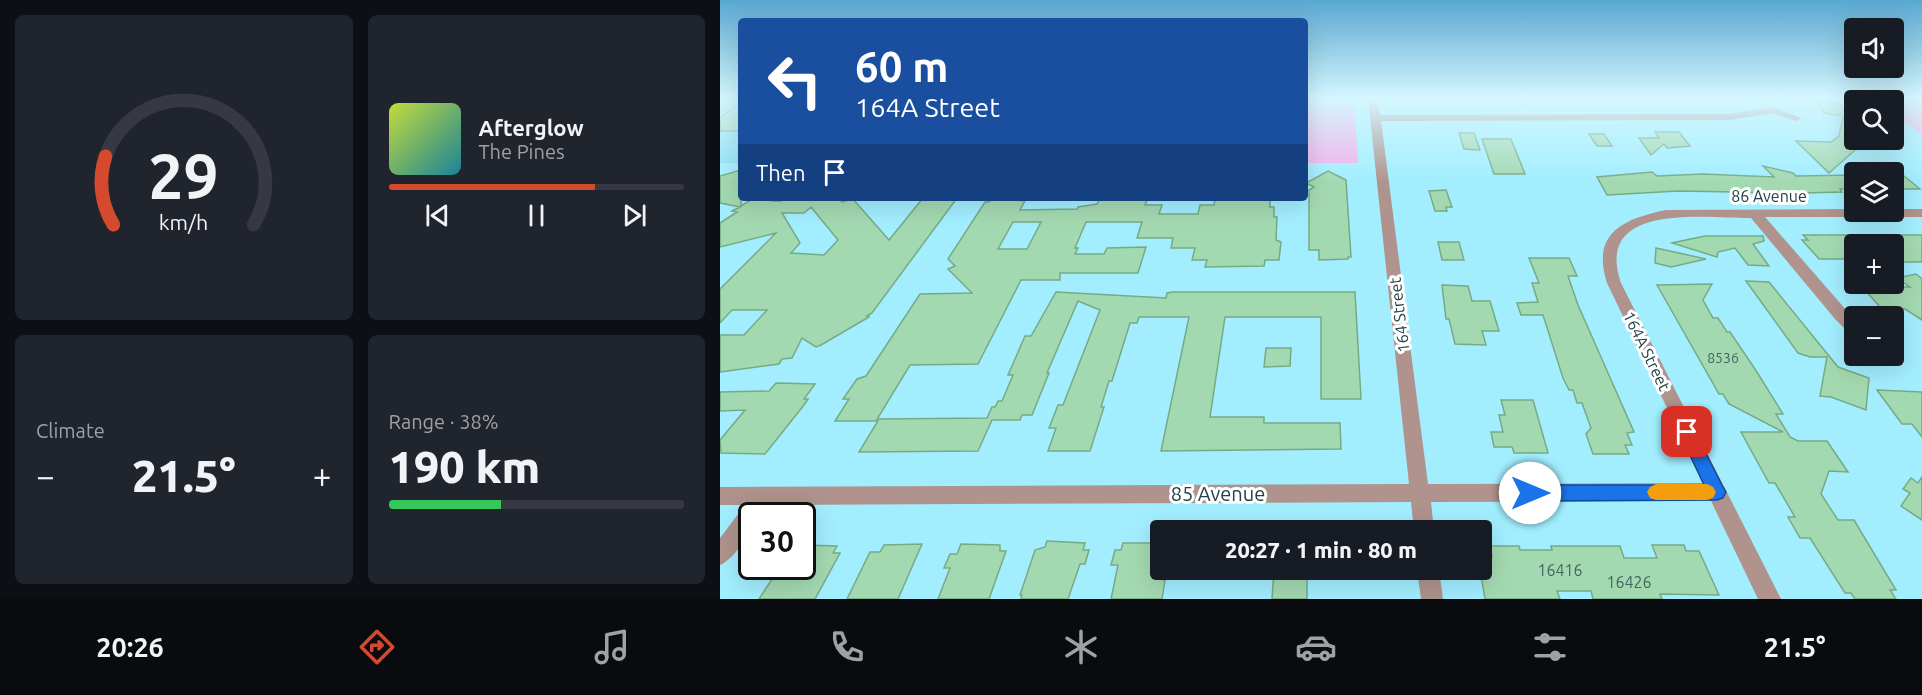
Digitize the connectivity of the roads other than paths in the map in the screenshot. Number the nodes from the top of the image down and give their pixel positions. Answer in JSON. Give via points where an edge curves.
{"nodes":[{"id":1,"x":1376,"y":126,"type":"edge"},
{"id":2,"x":1754,"y":213,"type":"junction"},
{"id":3,"x":1922,"y":213,"type":"edge"},
{"id":4,"x":1620,"y":231,"type":"joint"},
{"id":5,"x":1844,"y":319,"type":"edge"},
{"id":6,"x":1717,"y":492,"type":"junction"},
{"id":7,"x":1420,"y":493,"type":"junction"},
{"id":8,"x":720,"y":496,"type":"edge"},
{"id":9,"x":763,"y":496,"type":"junction"},
{"id":10,"x":1423,"y":520,"type":"edge"},
{"id":11,"x":720,"y":555,"type":"edge"},
{"id":12,"x":1429,"y":580,"type":"edge"},
{"id":13,"x":1432,"y":599,"type":"edge"},
{"id":14,"x":1770,"y":599,"type":"edge"}],
"edges":[{"from":1,"to":7,"type":"street","name":"164 Street"},
{"from":2,"to":3,"type":"street","name":"86 Avenue"},
{"from":2,"to":4,"type":"street","name":"86 Avenue","via":[[1662,214],[1635,221]]},
{"from":2,"to":5,"type":"street"},
{"from":4,"to":6,"type":"street","name":"164A Street","via":[[1609,248],[1609,272]]},
{"from":6,"to":7,"type":"street","name":"85 Avenue"},
{"from":6,"to":14,"type":"street","name":"164A Street"},
{"from":7,"to":9,"type":"street","name":"85 Avenue"},
{"from":7,"to":10,"type":"street","name":"164 Street"},
{"from":8,"to":9,"type":"street","name":"85 Avenue"},
{"from":9,"to":11,"type":"street"},
{"from":12,"to":13,"type":"street"}]}
